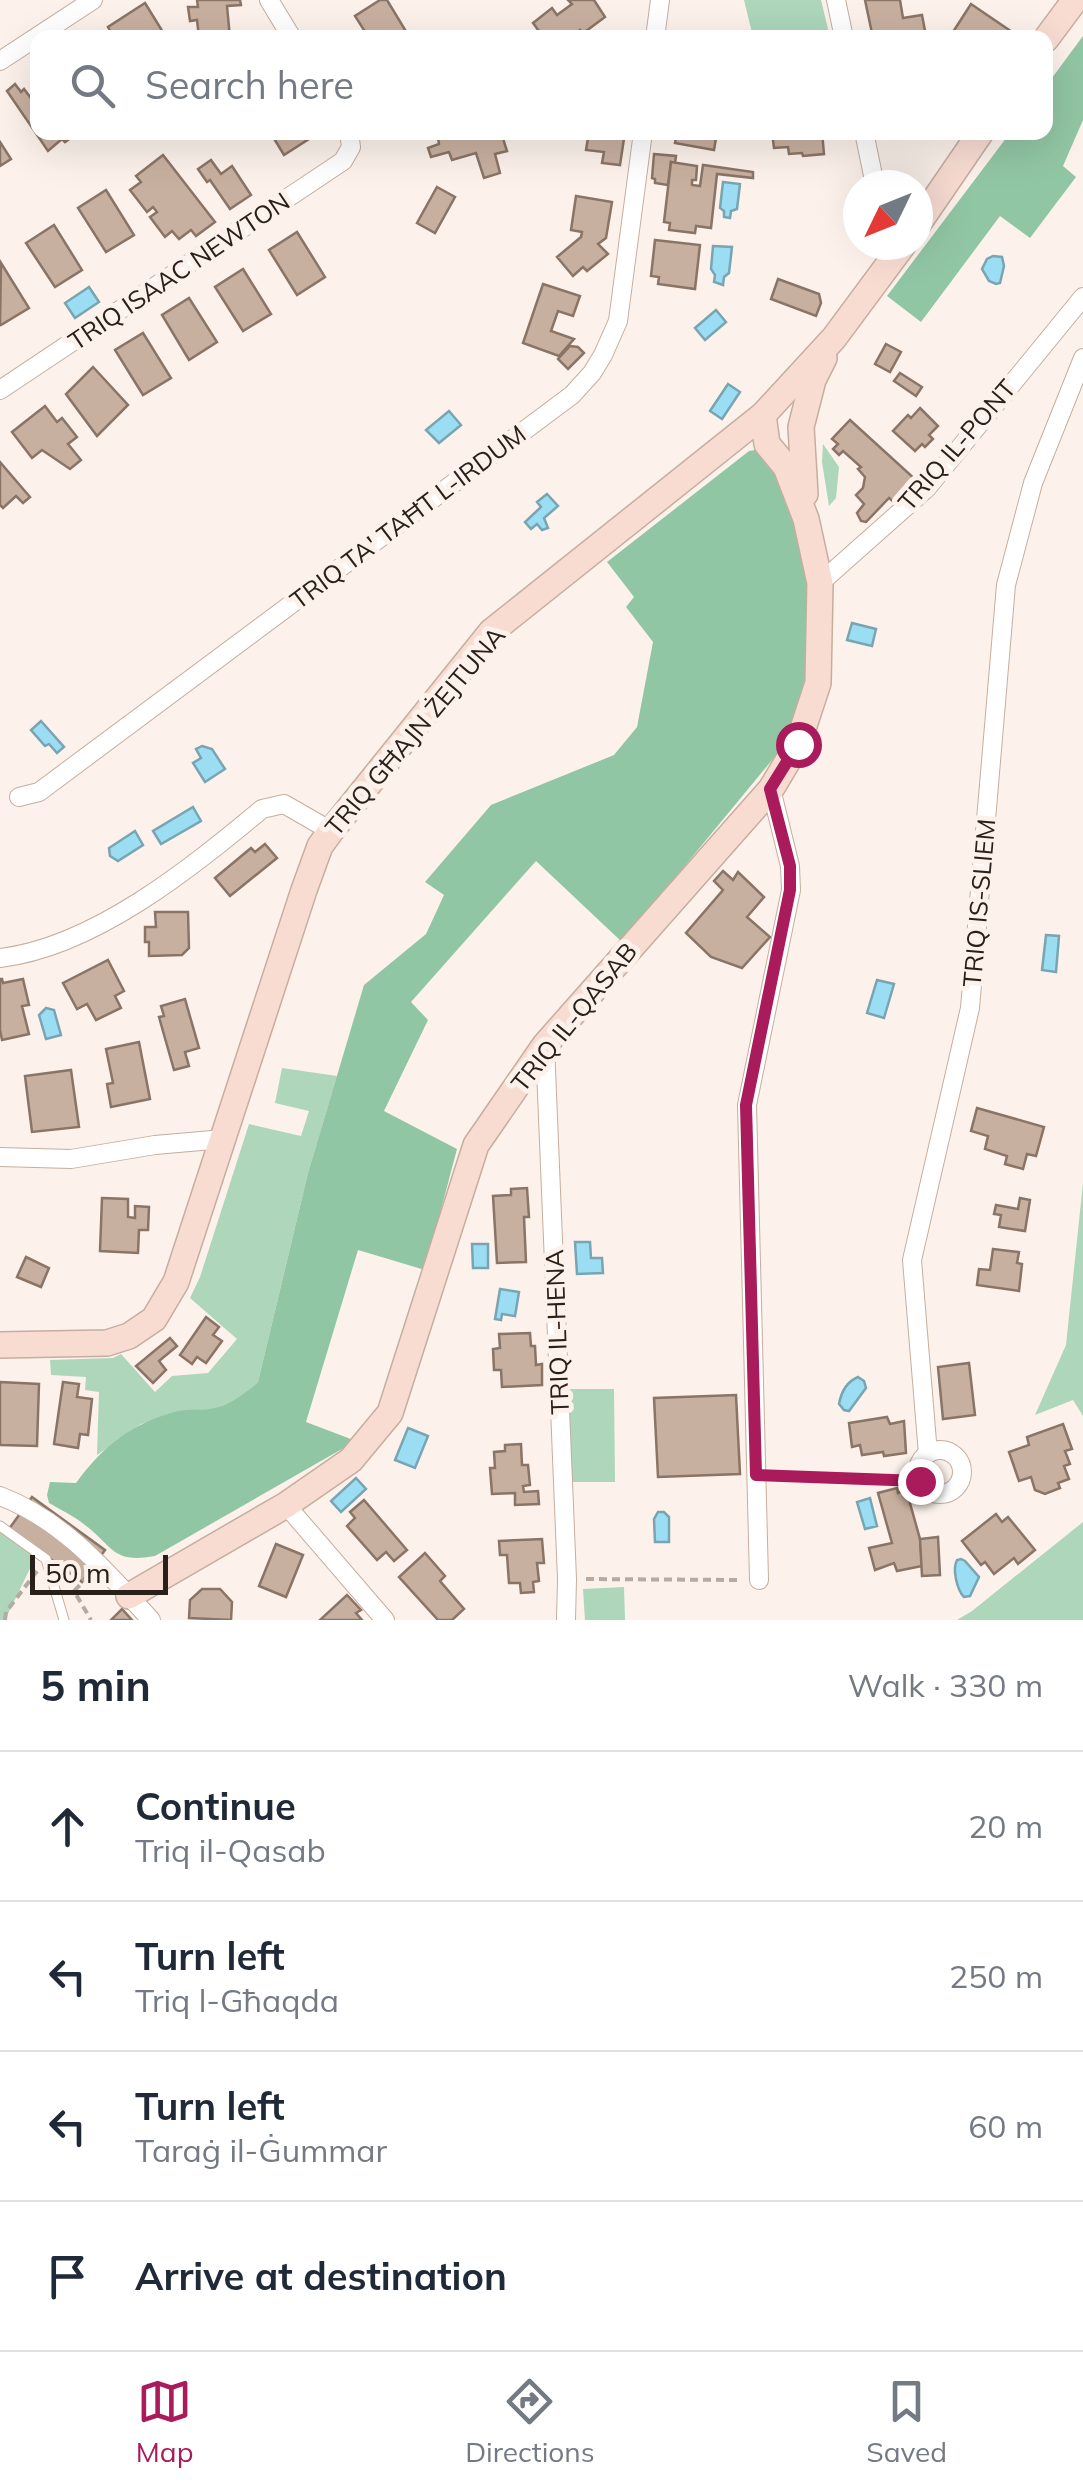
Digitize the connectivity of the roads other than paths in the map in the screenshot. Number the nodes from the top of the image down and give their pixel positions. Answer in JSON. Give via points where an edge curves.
{"nodes":[{"id":1,"x":94,"y":0,"type":"edge"},
{"id":2,"x":269,"y":0,"type":"edge"},
{"id":3,"x":660,"y":0,"type":"edge"},
{"id":4,"x":836,"y":0,"type":"edge"},
{"id":5,"x":1075,"y":0,"type":"edge"},
{"id":6,"x":48,"y":30,"type":"edge"},
{"id":7,"x":287,"y":30,"type":"edge"},
{"id":8,"x":656,"y":30,"type":"edge"},
{"id":9,"x":842,"y":30,"type":"edge"},
{"id":10,"x":1052,"y":30,"type":"edge"},
{"id":11,"x":30,"y":42,"type":"edge"},
{"id":12,"x":0,"y":61,"type":"edge"},
{"id":13,"x":350,"y":140,"type":"edge"},
{"id":14,"x":642,"y":140,"type":"edge"},
{"id":15,"x":866,"y":140,"type":"edge"},
{"id":16,"x":976,"y":140,"type":"edge"},
{"id":17,"x":872,"y":170,"type":"edge"},
{"id":18,"x":933,"y":202,"type":"edge"},
{"id":19,"x":892,"y":260,"type":"edge"},
{"id":20,"x":1083,"y":297,"type":"edge"},
{"id":21,"x":834,"y":338,"type":"junction"},
{"id":22,"x":1083,"y":358,"type":"edge"},
{"id":23,"x":0,"y":390,"type":"edge"},
{"id":24,"x":770,"y":407,"type":"junction"},
{"id":25,"x":806,"y":408,"type":"junction"},
{"id":26,"x":806,"y":518,"type":"junction"},
{"id":27,"x":820,"y":584,"type":"junction"},
{"id":28,"x":770,"y":789,"type":"junction"},
{"id":29,"x":18,"y":797,"type":"dead end"},
{"id":30,"x":331,"y":831,"type":"junction"},
{"id":31,"x":0,"y":958,"type":"edge"},
{"id":32,"x":545,"y":1045,"type":"junction"},
{"id":33,"x":224,"y":1139,"type":"junction"},
{"id":34,"x":0,"y":1157,"type":"edge"},
{"id":35,"x":0,"y":1345,"type":"edge"},
{"id":36,"x":928,"y":1454,"type":"junction"},
{"id":37,"x":0,"y":1496,"type":"edge"},
{"id":38,"x":286,"y":1504,"type":"junction"},
{"id":39,"x":0,"y":1526,"type":"edge"},
{"id":40,"x":759,"y":1580,"type":"road end"},
{"id":41,"x":129,"y":1596,"type":"junction"},
{"id":42,"x":64,"y":1620,"type":"edge"},
{"id":43,"x":151,"y":1620,"type":"edge"},
{"id":44,"x":385,"y":1620,"type":"edge"},
{"id":45,"x":566,"y":1620,"type":"edge"}],
"edges":[{"from":1,"to":6,"type":"street"},
{"from":2,"to":7,"type":"street"},
{"from":3,"to":8,"type":"street"},
{"from":4,"to":9,"type":"street"},
{"from":5,"to":10,"type":"street"},
{"from":11,"to":12,"type":"street"},
{"from":13,"to":23,"type":"street","name":"TRIQ ISAAC NEWTON","via":[[344,161]]},
{"from":14,"to":29,"type":"street","name":"TRIQ TA' TAĦT L-IRDUM","via":[[618,321],[598,364],[572,395],[39,792]]},
{"from":15,"to":17,"type":"street"},
{"from":16,"to":18,"type":"street"},
{"from":19,"to":21,"type":"street","name":"TRIQ GĦAJN ŻEJTUNA"},
{"from":20,"to":27,"type":"street","name":"TRIQ IL-PONT","via":[[927,488]]},
{"from":21,"to":24,"type":"street","name":"TRIQ GĦAJN ŻEJTUNA"},
{"from":21,"to":25,"type":"street","name":"TRIQ IL-QASAB"},
{"from":22,"to":36,"type":"street","name":"TRIQ IS-SLIEM","via":[[1034,482],[1006,584],[970,1008],[912,1260]]},
{"from":24,"to":25,"type":"street"},
{"from":24,"to":26,"type":"street","name":"TRIQ IL-QASAB","via":[[767,444],[786,466]]},
{"from":24,"to":30,"type":"street","name":"TRIQ GĦAJN ŻEJTUNA","via":[[491,632]]},
{"from":25,"to":26,"type":"street","name":"TRIQ IL-QASAB"},
{"from":26,"to":27,"type":"street","name":"TRIQ IL-QASAB"},
{"from":27,"to":28,"type":"street","name":"TRIQ IL-QASAB","via":[[818,684],[798,744]]},
{"from":28,"to":32,"type":"street","name":"TRIQ IL-QASAB"},
{"from":28,"to":40,"type":"street","via":[[790,890],[746,1105]]},
{"from":30,"to":31,"type":"street","via":[[284,804],[262,808],[140,901],[56,946]]},
{"from":30,"to":33,"type":"street","name":"TRIQ GĦAJN ŻEJTUNA","via":[[304,890]]},
{"from":32,"to":38,"type":"street","name":"TRIQ IL-QASAB","via":[[476,1145],[390,1414],[351,1460]]},
{"from":32,"to":45,"type":"street","name":"TRIQ IL-HENA"},
{"from":33,"to":34,"type":"street","via":[[71,1159]]},
{"from":33,"to":35,"type":"street","name":"TRIQ GĦAJN ŻEJTUNA","via":[[176,1282],[154,1319],[107,1343]]},
{"from":36,"to":36,"type":"street","via":[[919,1466],[920,1481],[939,1494],[952,1490],[962,1470],[955,1456],[942,1450]]},
{"from":37,"to":41,"type":"street","via":[[68,1535]]},
{"from":38,"to":41,"type":"street","name":"TRIQ IL-QASAB"},
{"from":38,"to":44,"type":"street"},
{"from":39,"to":42,"type":"lane","via":[[46,1559]]},
{"from":41,"to":43,"type":"street"}]}
